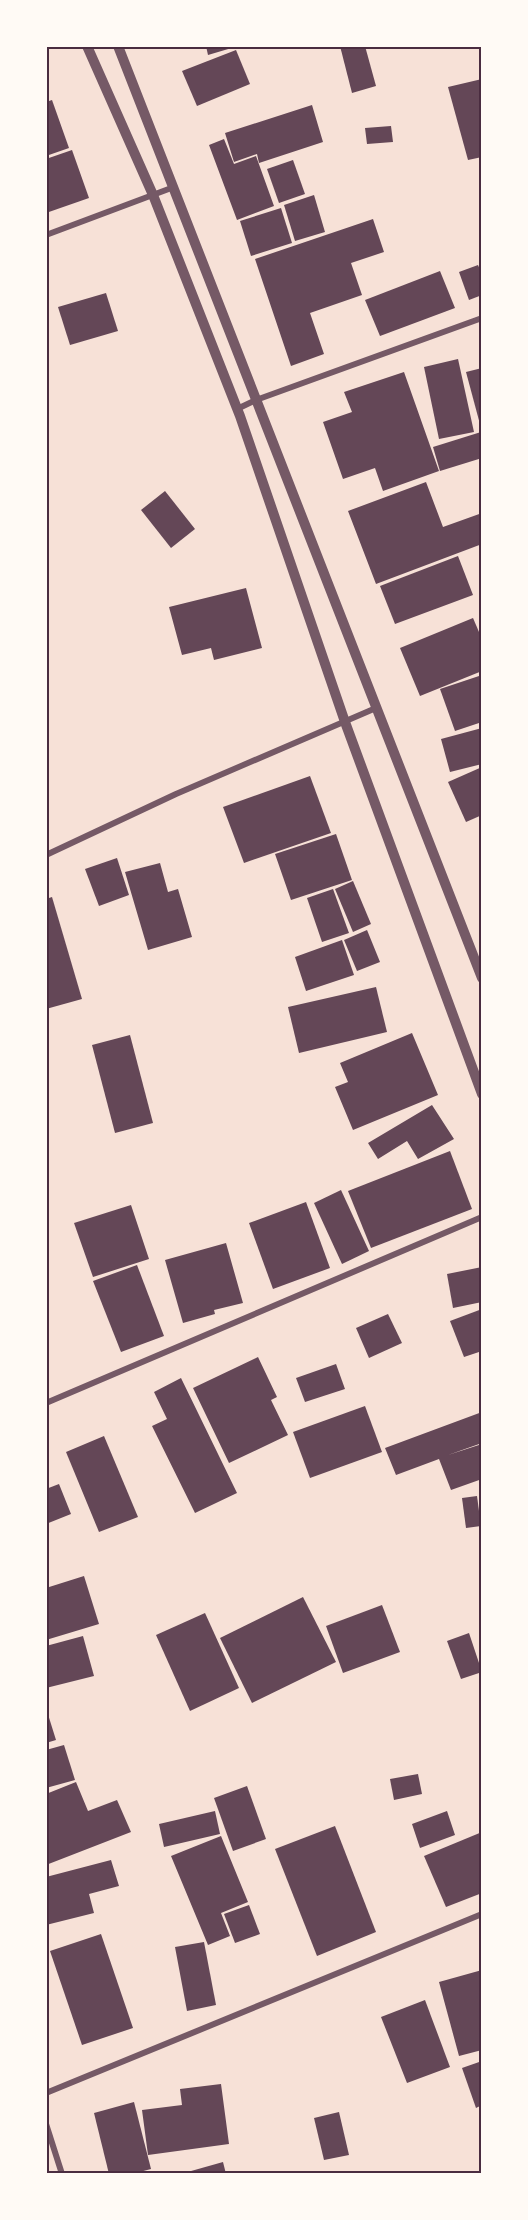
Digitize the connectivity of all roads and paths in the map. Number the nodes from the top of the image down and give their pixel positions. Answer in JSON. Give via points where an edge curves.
{"nodes":[{"id":1,"x":87,"y":46,"type":"edge"},
{"id":2,"x":118,"y":46,"type":"edge"},
{"id":3,"x":174,"y":187,"type":"junction"},
{"id":4,"x":153,"y":195,"type":"junction"},
{"id":5,"x":46,"y":235,"type":"edge"},
{"id":6,"x":482,"y":318,"type":"edge"},
{"id":7,"x":256,"y":400,"type":"junction"},
{"id":8,"x":237,"y":409,"type":"junction"},
{"id":9,"x":376,"y":708,"type":"junction"},
{"id":10,"x":345,"y":722,"type":"junction"},
{"id":11,"x":46,"y":855,"type":"edge"},
{"id":12,"x":482,"y":978,"type":"edge"},
{"id":13,"x":482,"y":1094,"type":"edge"},
{"id":14,"x":482,"y":1217,"type":"edge"},
{"id":15,"x":46,"y":1403,"type":"edge"},
{"id":16,"x":482,"y":1914,"type":"edge"},
{"id":17,"x":46,"y":2092,"type":"edge"},
{"id":18,"x":46,"y":2124,"type":"edge"},
{"id":19,"x":63,"y":2174,"type":"edge"}],
"edges":[{"from":1,"to":4,"type":"street"},
{"from":2,"to":3,"type":"street"},
{"from":3,"to":4,"type":"street"},
{"from":3,"to":7,"type":"street"},
{"from":4,"to":5,"type":"street"},
{"from":4,"to":8,"type":"street"},
{"from":6,"to":7,"type":"street"},
{"from":7,"to":8,"type":"street"},
{"from":7,"to":9,"type":"street"},
{"from":8,"to":10,"type":"street"},
{"from":9,"to":10,"type":"street"},
{"from":9,"to":12,"type":"street"},
{"from":10,"to":11,"type":"street"},
{"from":10,"to":13,"type":"street"},
{"from":14,"to":15,"type":"street"},
{"from":16,"to":17,"type":"street"},
{"from":18,"to":19,"type":"street"}]}
